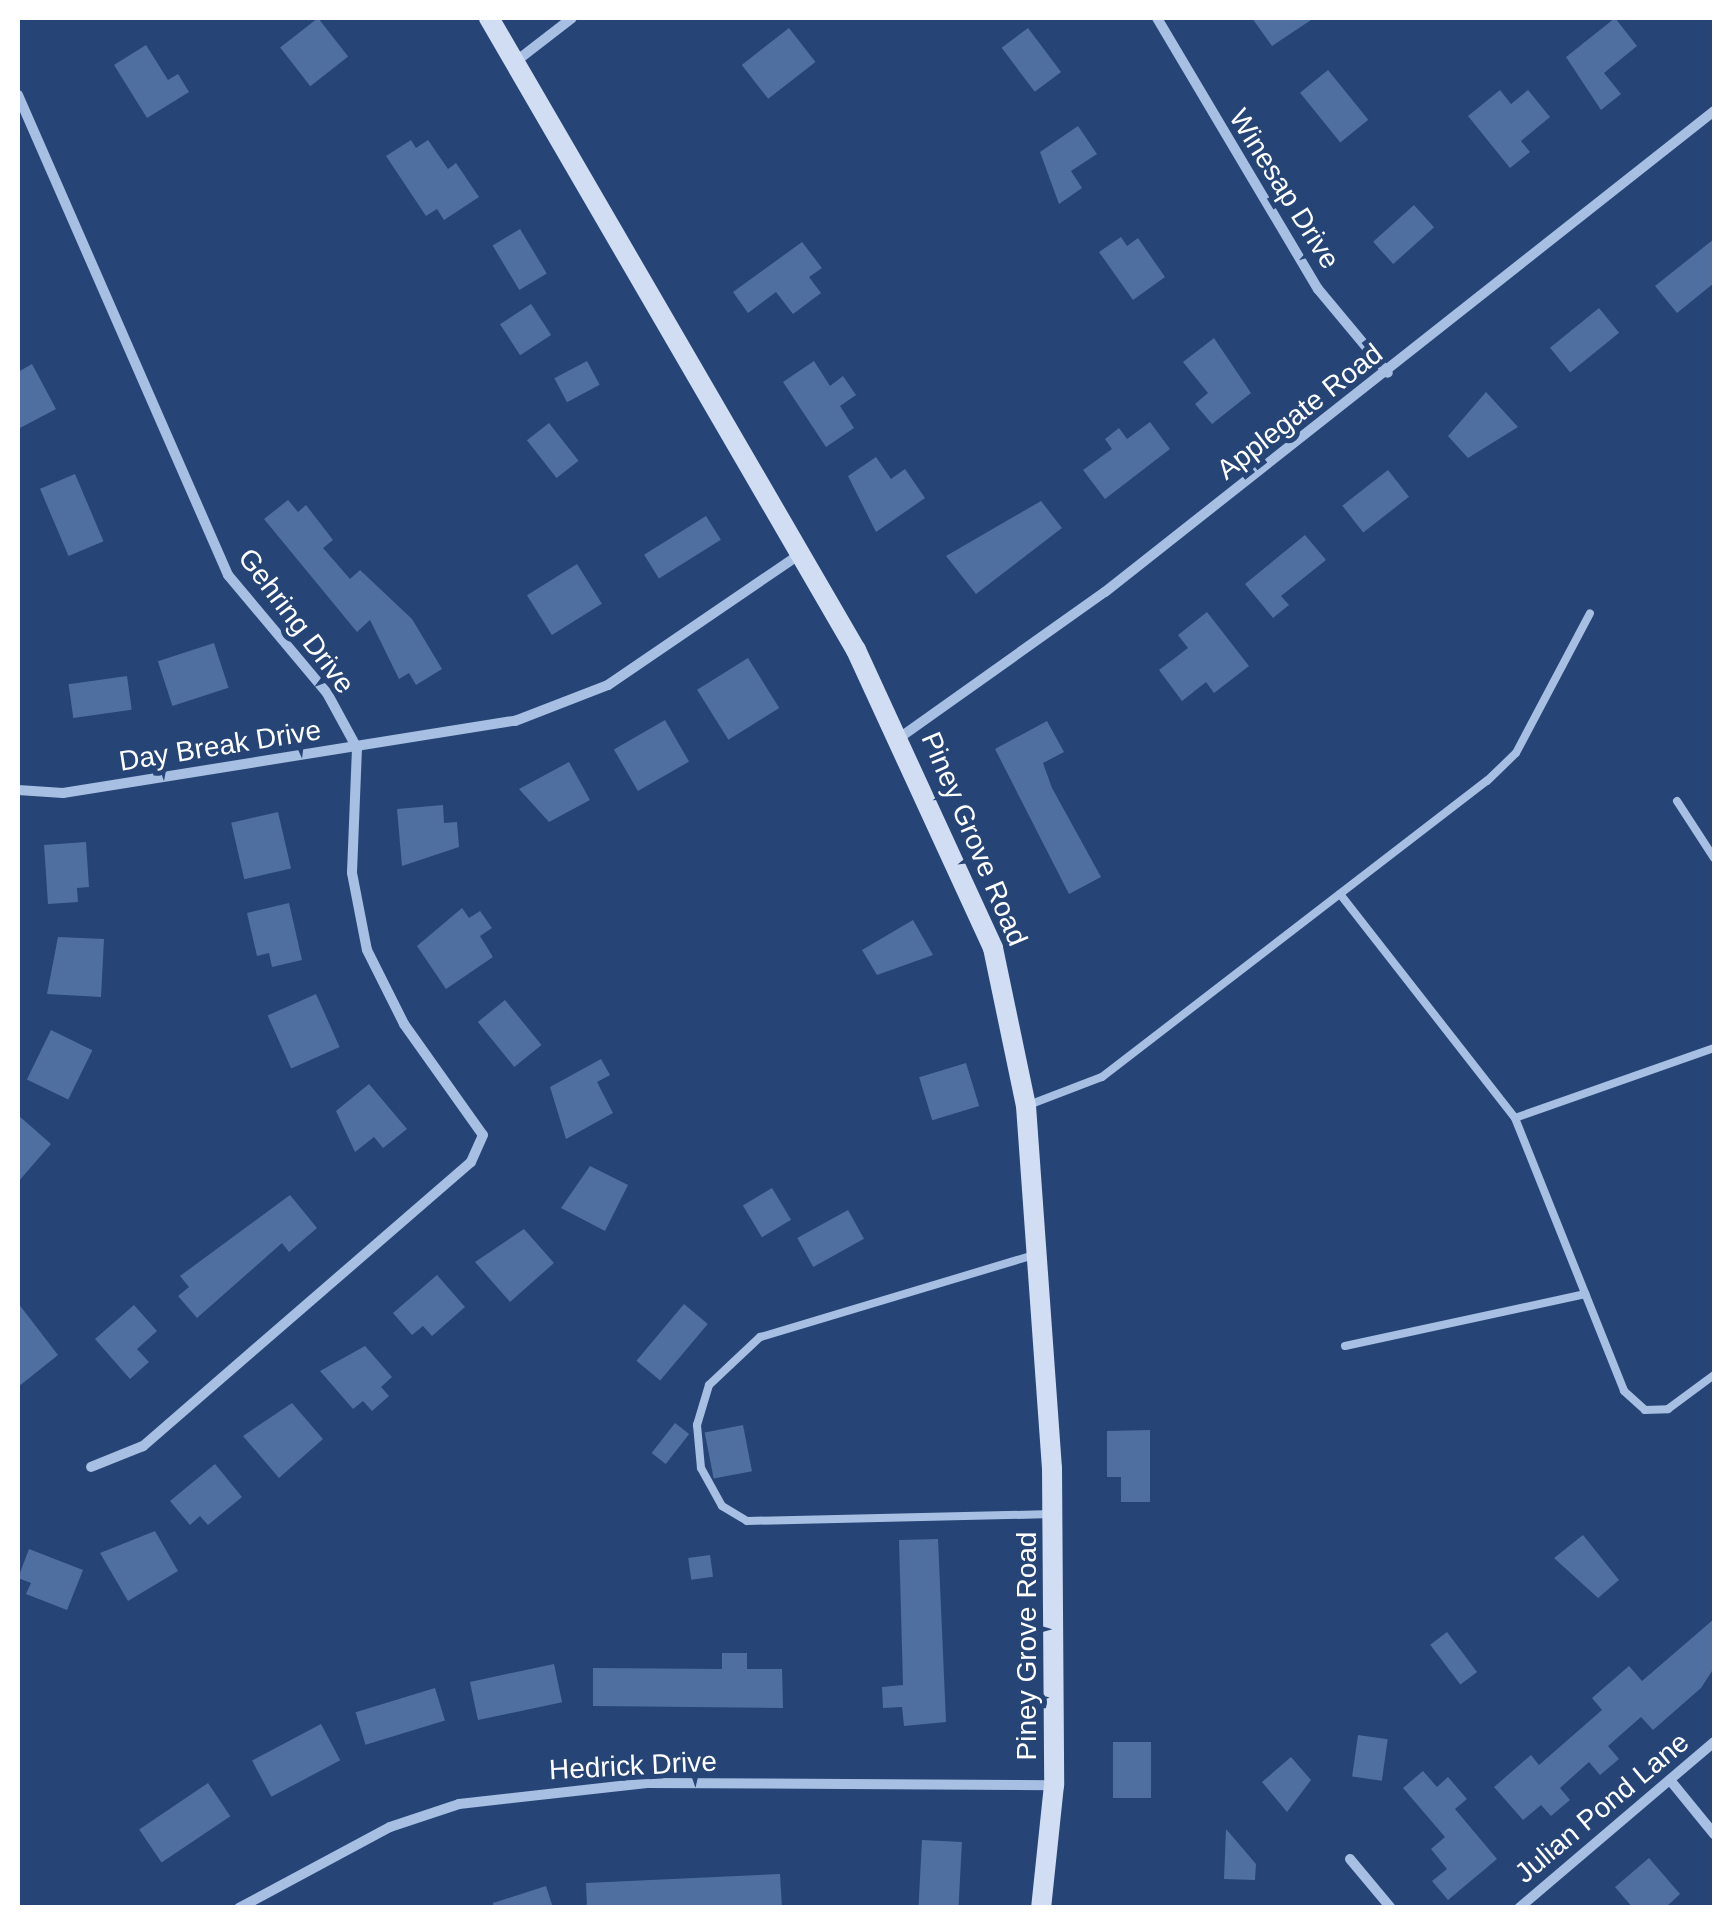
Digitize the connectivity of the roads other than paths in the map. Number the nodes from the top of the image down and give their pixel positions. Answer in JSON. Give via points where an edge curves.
{"nodes":[{"id":1,"x":489,"y":18,"type":"edge"},
{"id":2,"x":572,"y":18,"type":"edge"},
{"id":3,"x":1157,"y":18,"type":"edge"},
{"id":4,"x":515,"y":62,"type":"junction"},
{"id":5,"x":18,"y":95,"type":"edge"},
{"id":6,"x":1714,"y":111,"type":"edge"},
{"id":7,"x":1388,"y":373,"type":"junction"},
{"id":8,"x":801,"y":554,"type":"junction"},
{"id":9,"x":1590,"y":612,"type":"dead end"},
{"id":10,"x":902,"y":736,"type":"junction"},
{"id":11,"x":357,"y":748,"type":"junction"},
{"id":12,"x":18,"y":790,"type":"edge"},
{"id":13,"x":1676,"y":801,"type":"dead end"},
{"id":14,"x":1714,"y":858,"type":"edge"},
{"id":15,"x":1340,"y":894,"type":"junction"},
{"id":16,"x":1714,"y":1048,"type":"edge"},
{"id":17,"x":1026,"y":1106,"type":"junction"},
{"id":18,"x":1515,"y":1118,"type":"junction"},
{"id":19,"x":1039,"y":1254,"type":"junction"},
{"id":20,"x":1585,"y":1294,"type":"junction"},
{"id":21,"x":1345,"y":1346,"type":"dead end"},
{"id":22,"x":1714,"y":1376,"type":"edge"},
{"id":23,"x":91,"y":1467,"type":"dead end"},
{"id":24,"x":1054,"y":1515,"type":"junction"},
{"id":25,"x":1714,"y":1742,"type":"edge"},
{"id":26,"x":1670,"y":1780,"type":"junction"},
{"id":27,"x":1054,"y":1785,"type":"junction"},
{"id":28,"x":1714,"y":1834,"type":"edge"},
{"id":29,"x":1350,"y":1859,"type":"dead end"},
{"id":30,"x":1528,"y":1905,"type":"edge"},
{"id":31,"x":238,"y":1908,"type":"edge"},
{"id":32,"x":1041,"y":1908,"type":"edge"},
{"id":33,"x":1390,"y":1908,"type":"edge"}],
"edges":[{"from":1,"to":4,"type":"main road","name":"Piney Grove Road"},
{"from":2,"to":4,"type":"street"},
{"from":3,"to":7,"type":"street","name":"Winesap Drive","via":[[1318,289]]},
{"from":4,"to":8,"type":"main road","name":"Piney Grove Road"},
{"from":5,"to":11,"type":"street","name":"Gehring Drive","via":[[202,526],[228,575],[303,661]]},
{"from":6,"to":7,"type":"street","name":"Applegate Road"},
{"from":7,"to":10,"type":"street","name":"Applegate Road"},
{"from":8,"to":10,"type":"main road","name":"Piney Grove Road"},
{"from":8,"to":11,"type":"street","name":"Day Break Drive","via":[[568,704]]},
{"from":9,"to":15,"type":"lane","via":[[1516,754]]},
{"from":10,"to":17,"type":"main road","name":"Piney Grove Road","via":[[993,948]]},
{"from":11,"to":12,"type":"street","name":"Day Break Drive","via":[[62,793]]},
{"from":11,"to":23,"type":"street","via":[[352,873],[366,950],[404,1024],[480,1120],[479,1151],[143,1446]]},
{"from":13,"to":14,"type":"lane"},
{"from":15,"to":17,"type":"lane","via":[[1102,1078]]},
{"from":15,"to":18,"type":"lane"},
{"from":16,"to":18,"type":"lane"},
{"from":17,"to":19,"type":"main road","name":"Piney Grove Road"},
{"from":18,"to":20,"type":"lane"},
{"from":19,"to":24,"type":"main road","name":"Piney Grove Road"},
{"from":19,"to":24,"type":"lane","via":[[760,1336],[708,1385],[697,1425],[701,1468],[722,1506],[747,1521]]},
{"from":20,"to":21,"type":"lane"},
{"from":20,"to":22,"type":"lane","via":[[1624,1391],[1645,1410],[1685,1402]]},
{"from":24,"to":27,"type":"main road","name":"Piney Grove Road"},
{"from":25,"to":26,"type":"street","name":"Julian Pond Lane"},
{"from":26,"to":28,"type":"street"},
{"from":26,"to":30,"type":"street","name":"Julian Pond Lane"},
{"from":27,"to":31,"type":"street","name":"Hedrick Drive","via":[[647,1783],[459,1804],[390,1827]]},
{"from":27,"to":32,"type":"main road","name":"Piney Grove Road"},
{"from":29,"to":33,"type":"street"}]}
